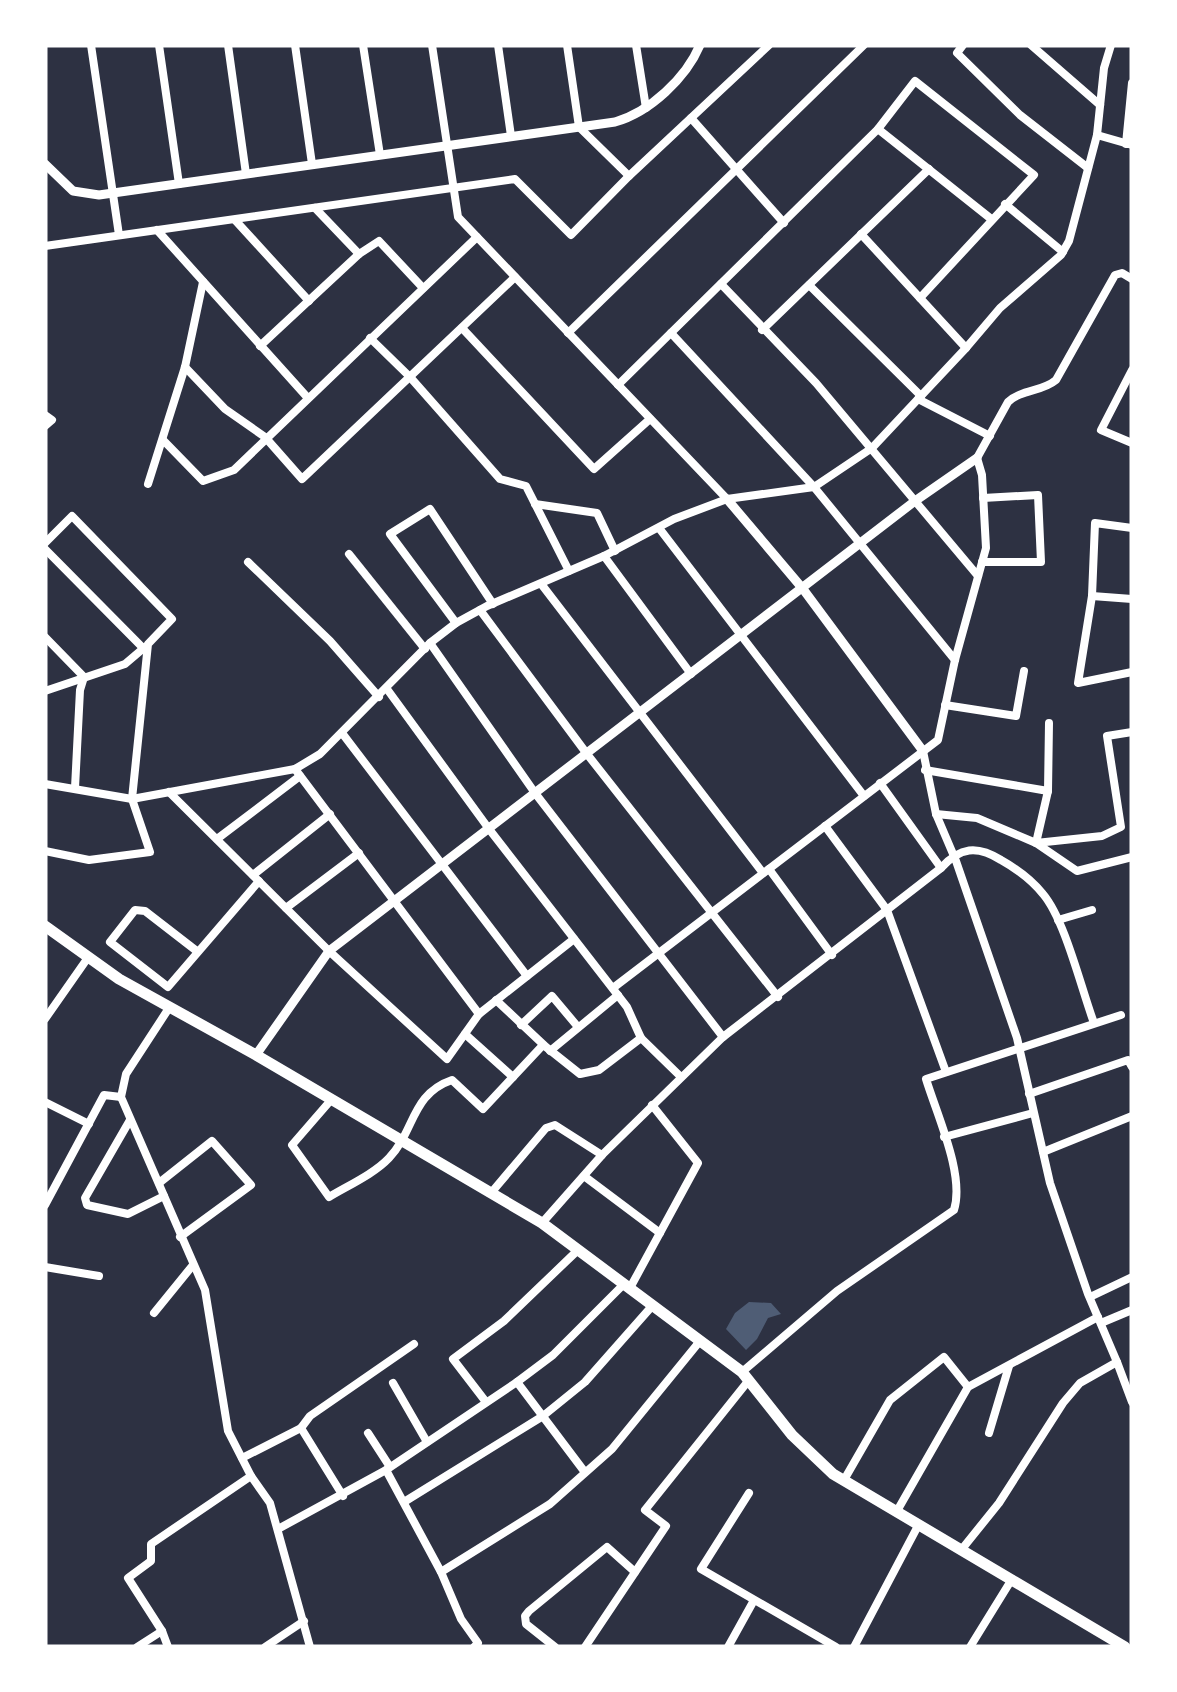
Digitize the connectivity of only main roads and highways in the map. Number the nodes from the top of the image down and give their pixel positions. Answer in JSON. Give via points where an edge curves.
{"nodes":[{"id":1,"x":45,"y":926,"type":"edge"},
{"id":2,"x":1125,"y":1647,"type":"edge"}],
"edges":[{"from":1,"to":2,"type":"main road","via":[[87,959],[542,1223],[746,1376],[810,1454],[844,1480]]}]}
